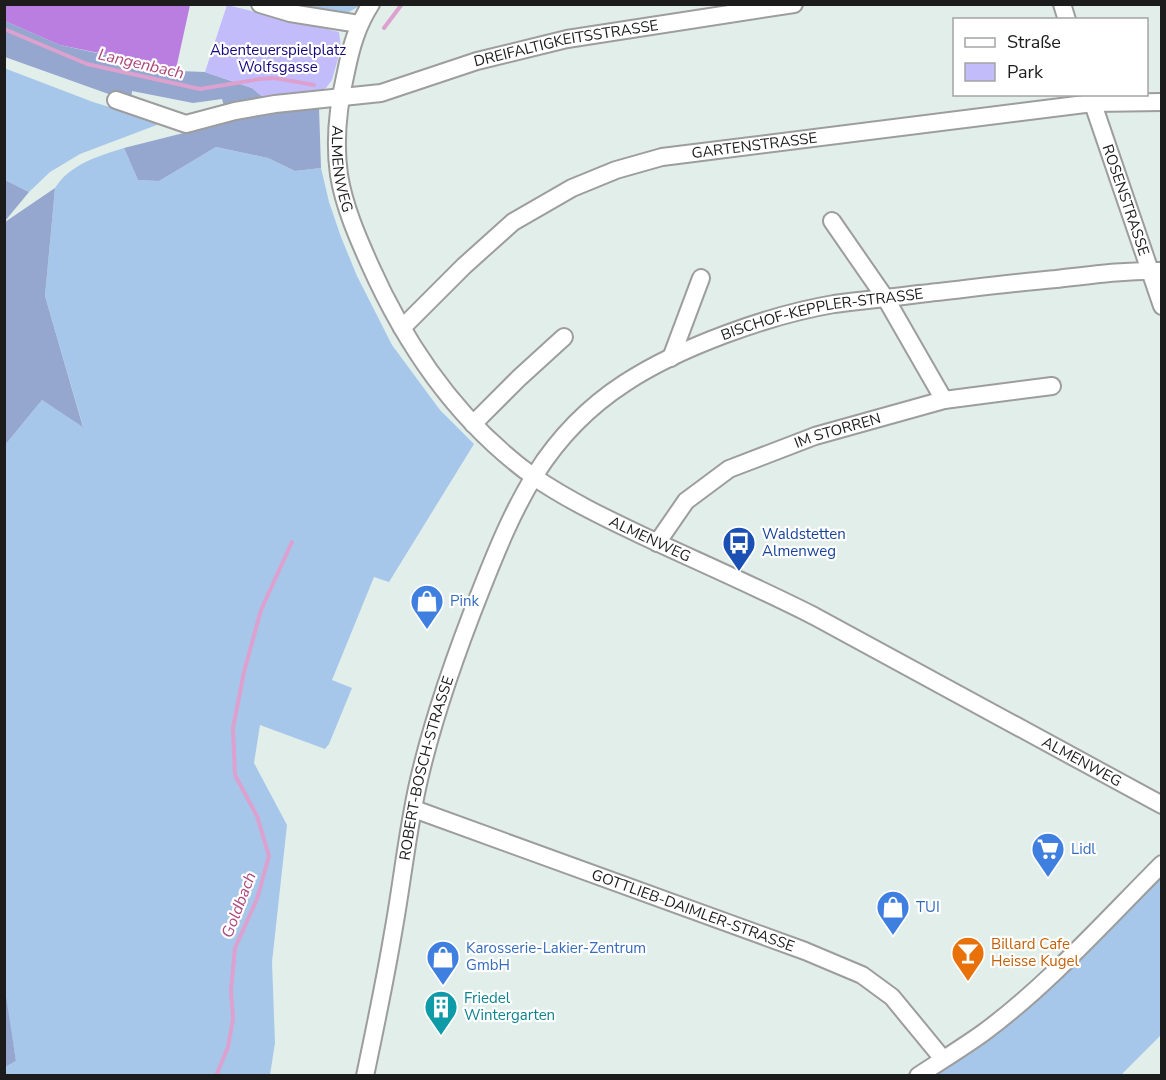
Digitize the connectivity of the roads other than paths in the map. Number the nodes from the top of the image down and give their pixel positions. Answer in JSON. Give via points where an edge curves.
{"nodes":[{"id":1,"x":260,"y":4,"type":"edge"},
{"id":2,"x":371,"y":4,"type":"edge"},
{"id":3,"x":794,"y":4,"type":"edge"},
{"id":4,"x":359,"y":24,"type":"junction"},
{"id":5,"x":340,"y":96,"type":"junction"},
{"id":6,"x":116,"y":99,"type":"dead end"},
{"id":7,"x":1091,"y":99,"type":"edge"},
{"id":8,"x":1161,"y":102,"type":"edge"},
{"id":9,"x":832,"y":221,"type":"dead end"},
{"id":10,"x":1156,"y":271,"type":"edge"},
{"id":11,"x":701,"y":278,"type":"dead end"},
{"id":12,"x":886,"y":298,"type":"junction"},
{"id":13,"x":1161,"y":306,"type":"edge"},
{"id":14,"x":402,"y":328,"type":"junction"},
{"id":15,"x":564,"y":337,"type":"dead end"},
{"id":16,"x":671,"y":357,"type":"junction"},
{"id":17,"x":1052,"y":386,"type":"dead end"},
{"id":18,"x":944,"y":400,"type":"junction"},
{"id":19,"x":473,"y":424,"type":"junction"},
{"id":20,"x":533,"y":476,"type":"junction"},
{"id":21,"x":657,"y":543,"type":"junction"},
{"id":22,"x":1161,"y":806,"type":"edge"},
{"id":23,"x":414,"y":808,"type":"junction"},
{"id":24,"x":1161,"y":864,"type":"edge"},
{"id":25,"x":943,"y":1059,"type":"junction"},
{"id":26,"x":365,"y":1076,"type":"edge"},
{"id":27,"x":918,"y":1076,"type":"edge"}],
"edges":[{"from":1,"to":4,"type":"street"},
{"from":2,"to":4,"type":"street","name":"ALMENWEG"},
{"from":3,"to":5,"type":"street","name":"DREIFALTIGKEITSSTRASSE","via":[[567,39],[477,61],[381,93]]},
{"from":4,"to":5,"type":"street","name":"ALMENWEG"},
{"from":5,"to":6,"type":"street","name":"DREIFALTIGKEITSSTRASSE","via":[[235,111],[186,124]]},
{"from":5,"to":14,"type":"street","name":"ALMENWEG","via":[[337,153],[344,195],[363,251]]},
{"from":7,"to":8,"type":"street","name":"GARTENSTRASSE"},
{"from":7,"to":10,"type":"street","name":"ROSENSTRASSE"},
{"from":7,"to":14,"type":"street","name":"GARTENSTRASSE","via":[[662,157],[616,170],[572,188],[513,222]]},
{"from":9,"to":12,"type":"street"},
{"from":10,"to":12,"type":"street","name":"BISCHOF-KEPPLER-STRASSE"},
{"from":10,"to":13,"type":"street","name":"ROSENSTRASSE"},
{"from":11,"to":16,"type":"street"},
{"from":12,"to":16,"type":"street","name":"BISCHOF-KEPPLER-STRASSE","via":[[780,316]]},
{"from":12,"to":18,"type":"street"},
{"from":14,"to":19,"type":"street","name":"ALMENWEG","via":[[428,371]]},
{"from":15,"to":19,"type":"street"},
{"from":16,"to":20,"type":"street","name":"BISCHOF-KEPPLER-STRASSE","via":[[625,383],[590,410],[553,446]]},
{"from":17,"to":18,"type":"street","name":"IM STORREN"},
{"from":18,"to":21,"type":"street","name":"IM STORREN","via":[[815,436],[729,469],[686,501]]},
{"from":19,"to":20,"type":"street","name":"ALMENWEG"},
{"from":20,"to":21,"type":"street","name":"ALMENWEG","via":[[594,513]]},
{"from":20,"to":23,"type":"street","name":"ROBERT-BOSCH-STRASSE","via":[[501,539],[455,657]]},
{"from":21,"to":22,"type":"street","name":"ALMENWEG","via":[[814,616]]},
{"from":23,"to":25,"type":"street","name":"GOTTLIEB-DAIMLER-STRASSE","via":[[862,975],[892,997]]},
{"from":23,"to":26,"type":"street","name":"ROBERT-BOSCH-STRASSE"},
{"from":24,"to":25,"type":"street","via":[[1020,1002]]},
{"from":25,"to":27,"type":"street"}]}
